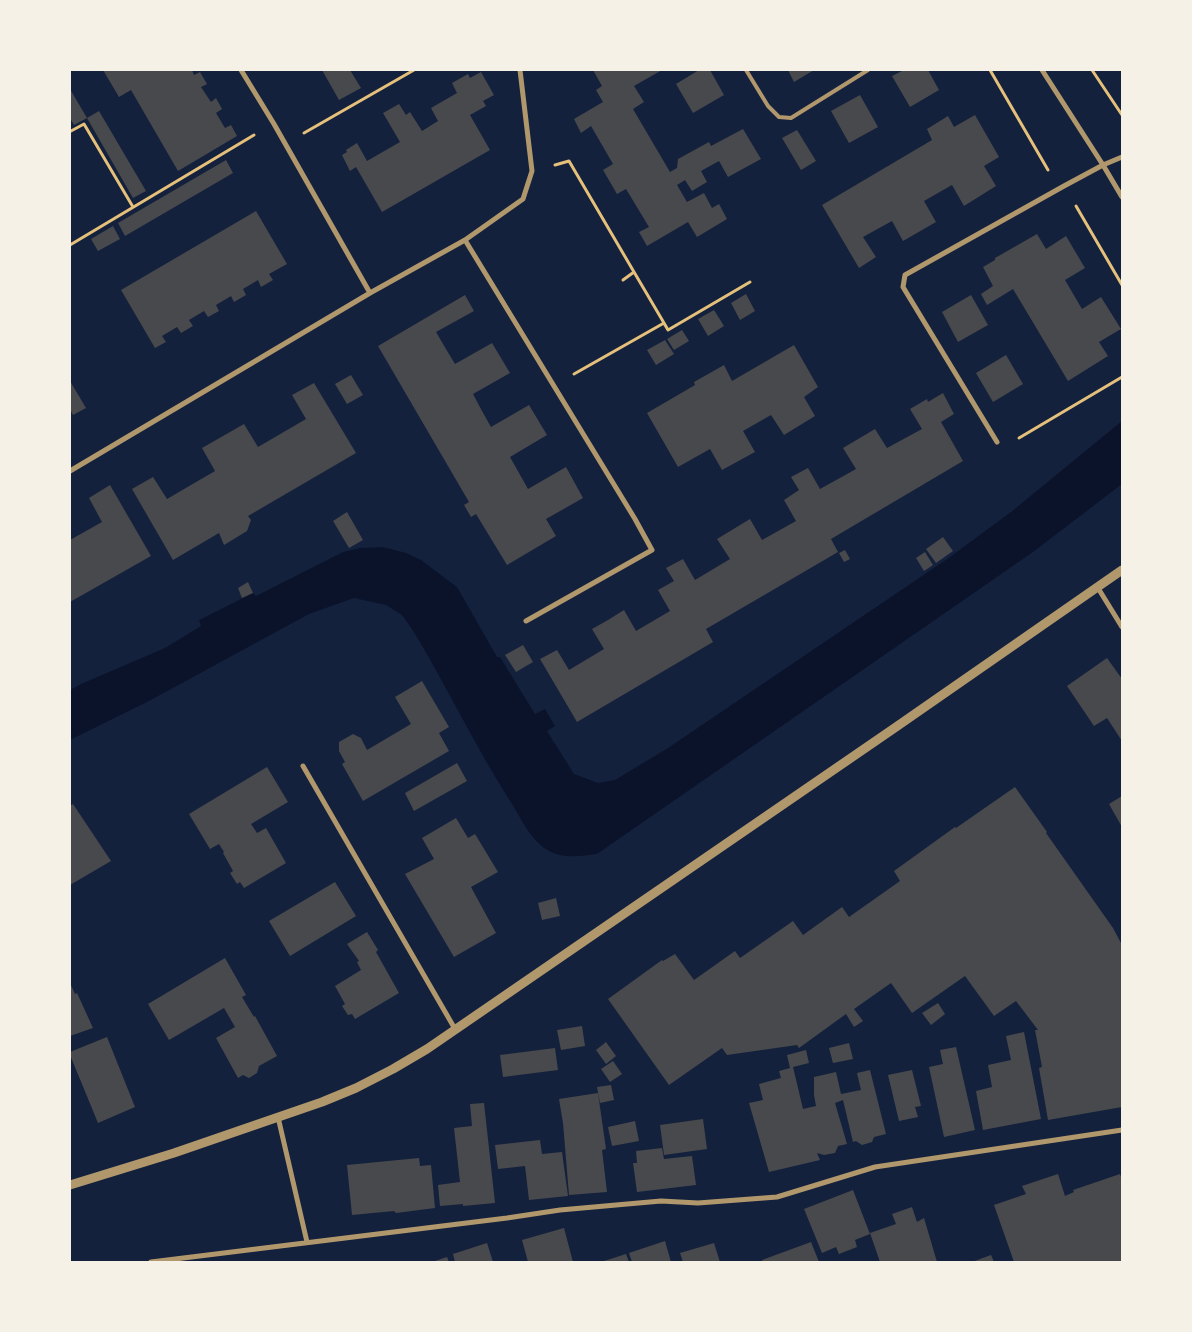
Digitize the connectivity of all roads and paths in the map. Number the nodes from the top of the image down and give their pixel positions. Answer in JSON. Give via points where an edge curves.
{"nodes":[{"id":1,"x":241,"y":70,"type":"edge"},
{"id":2,"x":414,"y":70,"type":"edge"},
{"id":3,"x":520,"y":70,"type":"edge"},
{"id":4,"x":746,"y":70,"type":"edge"},
{"id":5,"x":868,"y":70,"type":"edge"},
{"id":6,"x":1042,"y":70,"type":"edge"},
{"id":7,"x":1092,"y":70,"type":"edge"},
{"id":8,"x":1122,"y":115,"type":"edge"},
{"id":9,"x":274,"y":124,"type":"junction"},
{"id":10,"x":70,"y":130,"type":"edge"},
{"id":11,"x":285,"y":144,"type":"junction"},
{"id":12,"x":1122,"y":157,"type":"edge"},
{"id":13,"x":1103,"y":165,"type":"junction"},
{"id":14,"x":532,"y":171,"type":"junction"},
{"id":15,"x":1122,"y":197,"type":"edge"},
{"id":16,"x":134,"y":207,"type":"junction"},
{"id":17,"x":465,"y":240,"type":"junction"},
{"id":18,"x":70,"y":245,"type":"edge"},
{"id":19,"x":634,"y":272,"type":"junction"},
{"id":20,"x":623,"y":280,"type":"dead end"},
{"id":21,"x":750,"y":282,"type":"dead end"},
{"id":22,"x":370,"y":293,"type":"junction"},
{"id":23,"x":664,"y":323,"type":"junction"},
{"id":24,"x":1122,"y":378,"type":"edge"},
{"id":25,"x":554,"y":386,"type":"junction"},
{"id":26,"x":996,"y":442,"type":"joint"},
{"id":27,"x":70,"y":471,"type":"edge"},
{"id":28,"x":1122,"y":570,"type":"edge"},
{"id":29,"x":1098,"y":588,"type":"junction"},
{"id":30,"x":526,"y":621,"type":"dead end"},
{"id":31,"x":1122,"y":627,"type":"edge"},
{"id":32,"x":303,"y":766,"type":"dead end"},
{"id":33,"x":455,"y":1029,"type":"junction"},
{"id":34,"x":278,"y":1117,"type":"junction"},
{"id":35,"x":1122,"y":1130,"type":"edge"},
{"id":36,"x":70,"y":1185,"type":"edge"},
{"id":37,"x":307,"y":1242,"type":"junction"},
{"id":38,"x":151,"y":1262,"type":"edge"}],
"edges":[{"from":1,"to":9,"type":"street"},
{"from":2,"to":11,"type":"path"},
{"from":3,"to":14,"type":"street"},
{"from":4,"to":5,"type":"lane","via":[[768,106],[779,117],[791,118]]},
{"from":6,"to":13,"type":"street"},
{"from":7,"to":8,"type":"path"},
{"from":9,"to":11,"type":"street"},
{"from":9,"to":16,"type":"path"},
{"from":10,"to":16,"type":"path","via":[[84,124]]},
{"from":11,"to":22,"type":"street"},
{"from":12,"to":13,"type":"street"},
{"from":13,"to":15,"type":"street"},
{"from":13,"to":26,"type":"street","via":[[905,275],[903,287]]},
{"from":14,"to":17,"type":"street","via":[[523,199]]},
{"from":14,"to":19,"type":"path","via":[[569,161]]},
{"from":16,"to":18,"type":"path"},
{"from":17,"to":22,"type":"street"},
{"from":17,"to":25,"type":"street"},
{"from":19,"to":20,"type":"path"},
{"from":19,"to":23,"type":"path"},
{"from":21,"to":23,"type":"path","via":[[668,330]]},
{"from":22,"to":27,"type":"street"},
{"from":23,"to":25,"type":"path"},
{"from":24,"to":26,"type":"path","via":[[1013,442]]},
{"from":25,"to":30,"type":"street","via":[[652,550]]},
{"from":28,"to":29,"type":"street"},
{"from":29,"to":31,"type":"street"},
{"from":29,"to":33,"type":"street"},
{"from":32,"to":33,"type":"street"},
{"from":33,"to":34,"type":"street","via":[[427,1049],[363,1084]]},
{"from":34,"to":36,"type":"street"},
{"from":34,"to":37,"type":"street"},
{"from":35,"to":37,"type":"street","via":[[875,1166],[777,1197],[698,1203],[661,1201],[560,1210]]},
{"from":37,"to":38,"type":"street"}]}
